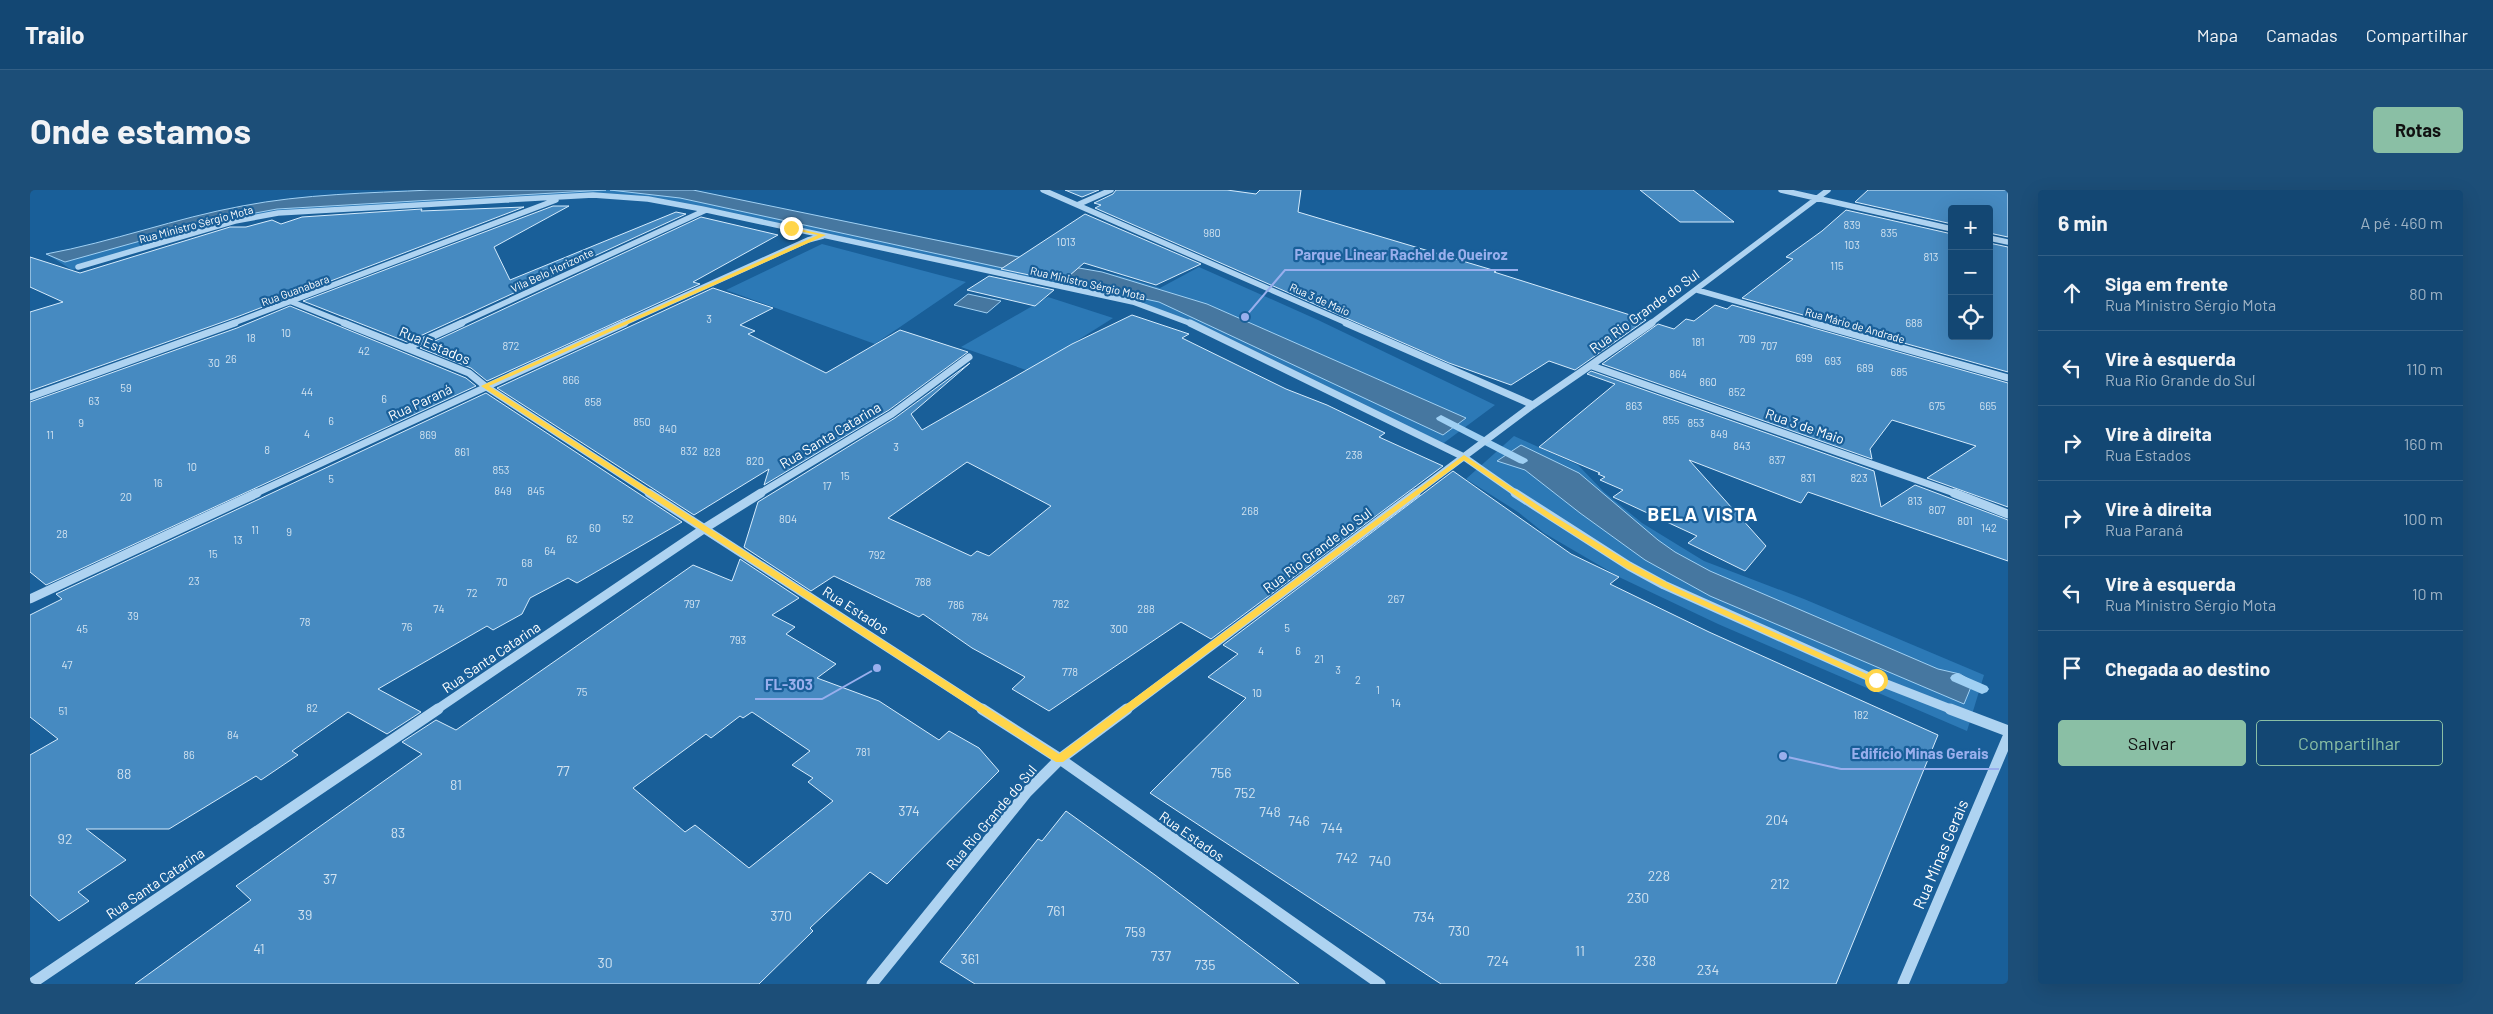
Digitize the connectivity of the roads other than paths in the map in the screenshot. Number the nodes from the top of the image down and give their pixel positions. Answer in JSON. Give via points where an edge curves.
{"nodes":[{"id":1,"x":1043,"y":190,"type":"edge"},
{"id":2,"x":1111,"y":190,"type":"edge"},
{"id":3,"x":1781,"y":190,"type":"edge"},
{"id":4,"x":1828,"y":190,"type":"edge"},
{"id":5,"x":566,"y":196,"type":"junction"},
{"id":6,"x":1817,"y":198,"type":"junction"},
{"id":7,"x":1077,"y":205,"type":"junction"},
{"id":8,"x":706,"y":210,"type":"junction"},
{"id":9,"x":1948,"y":228,"type":"edge"},
{"id":10,"x":824,"y":235,"type":"junction"},
{"id":11,"x":1993,"y":239,"type":"edge"},
{"id":12,"x":2008,"y":242,"type":"edge"},
{"id":13,"x":78,"y":267,"type":"dead end"},
{"id":14,"x":1697,"y":290,"type":"junction"},
{"id":15,"x":292,"y":302,"type":"junction"},
{"id":16,"x":407,"y":348,"type":"junction"},
{"id":17,"x":969,"y":357,"type":"dead end"},
{"id":18,"x":1592,"y":366,"type":"junction"},
{"id":19,"x":2008,"y":378,"type":"edge"},
{"id":20,"x":485,"y":386,"type":"junction"},
{"id":21,"x":30,"y":397,"type":"edge"},
{"id":22,"x":1533,"y":405,"type":"junction"},
{"id":23,"x":1466,"y":456,"type":"junction"},
{"id":24,"x":2008,"y":514,"type":"edge"},
{"id":25,"x":706,"y":528,"type":"junction"},
{"id":26,"x":30,"y":600,"type":"edge"},
{"id":27,"x":2008,"y":731,"type":"edge"},
{"id":28,"x":2008,"y":737,"type":"edge"},
{"id":29,"x":1060,"y":759,"type":"junction"},
{"id":30,"x":31,"y":984,"type":"edge"},
{"id":31,"x":872,"y":984,"type":"edge"},
{"id":32,"x":1380,"y":984,"type":"edge"},
{"id":33,"x":1903,"y":984,"type":"edge"}],
"edges":[{"from":1,"to":7,"type":"street","name":"Rua 3 de Maio"},
{"from":2,"to":7,"type":"street"},
{"from":3,"to":6,"type":"street"},
{"from":4,"to":6,"type":"street","name":"Rua Rio Grande do Sul"},
{"from":5,"to":8,"type":"street","name":"Rua Ministro Sérgio Mota","via":[[593,194],[648,199]]},
{"from":5,"to":13,"type":"street","name":"Rua Ministro Sérgio Mota","via":[[278,213],[235,221]]},
{"from":5,"to":15,"type":"street","name":"Rua Guanabara"},
{"from":6,"to":9,"type":"street"},
{"from":6,"to":14,"type":"street","name":"Rua Rio Grande do Sul"},
{"from":7,"to":22,"type":"street","name":"Rua 3 de Maio"},
{"from":8,"to":10,"type":"street","name":"Rua Ministro Sérgio Mota"},
{"from":8,"to":16,"type":"street","name":"Vila Belo Horizonte"},
{"from":10,"to":20,"type":"street","name":"Rua Paraná"},
{"from":10,"to":23,"type":"street","name":"Rua Ministro Sérgio Mota","via":[[1133,302],[1184,320]]},
{"from":11,"to":12,"type":"street"},
{"from":14,"to":18,"type":"street","name":"Rua Rio Grande do Sul"},
{"from":14,"to":19,"type":"street","name":"Rua Mário de Andrade"},
{"from":15,"to":16,"type":"street","name":"Rua Estados"},
{"from":15,"to":21,"type":"street","name":"Rua Guanabara"},
{"from":16,"to":20,"type":"street","name":"Rua Estados","via":[[469,373]]},
{"from":17,"to":25,"type":"street","name":"Rua Santa Catarina","via":[[892,414]]},
{"from":18,"to":22,"type":"street","name":"Rua Rio Grande do Sul"},
{"from":18,"to":24,"type":"street","name":"Rua 3 de Maio","via":[[1932,484]]},
{"from":20,"to":25,"type":"street","name":"Rua Estados"},
{"from":20,"to":26,"type":"street","name":"Rua Paraná"},
{"from":22,"to":23,"type":"street","name":"Rua Rio Grande do Sul"},
{"from":23,"to":27,"type":"street","name":"Rua Ministro Sérgio Mota","via":[[1552,518],[1664,585],[1876,680]]},
{"from":23,"to":29,"type":"street","name":"Rua Rio Grande do Sul"},
{"from":25,"to":29,"type":"street","name":"Rua Estados"},
{"from":25,"to":30,"type":"street","name":"Rua Santa Catarina"},
{"from":28,"to":33,"type":"street","name":"Rua Minas Gerais"},
{"from":29,"to":31,"type":"street","name":"Rua Rio Grande do Sul","via":[[1027,792]]},
{"from":29,"to":32,"type":"street","name":"Rua Estados"}]}
